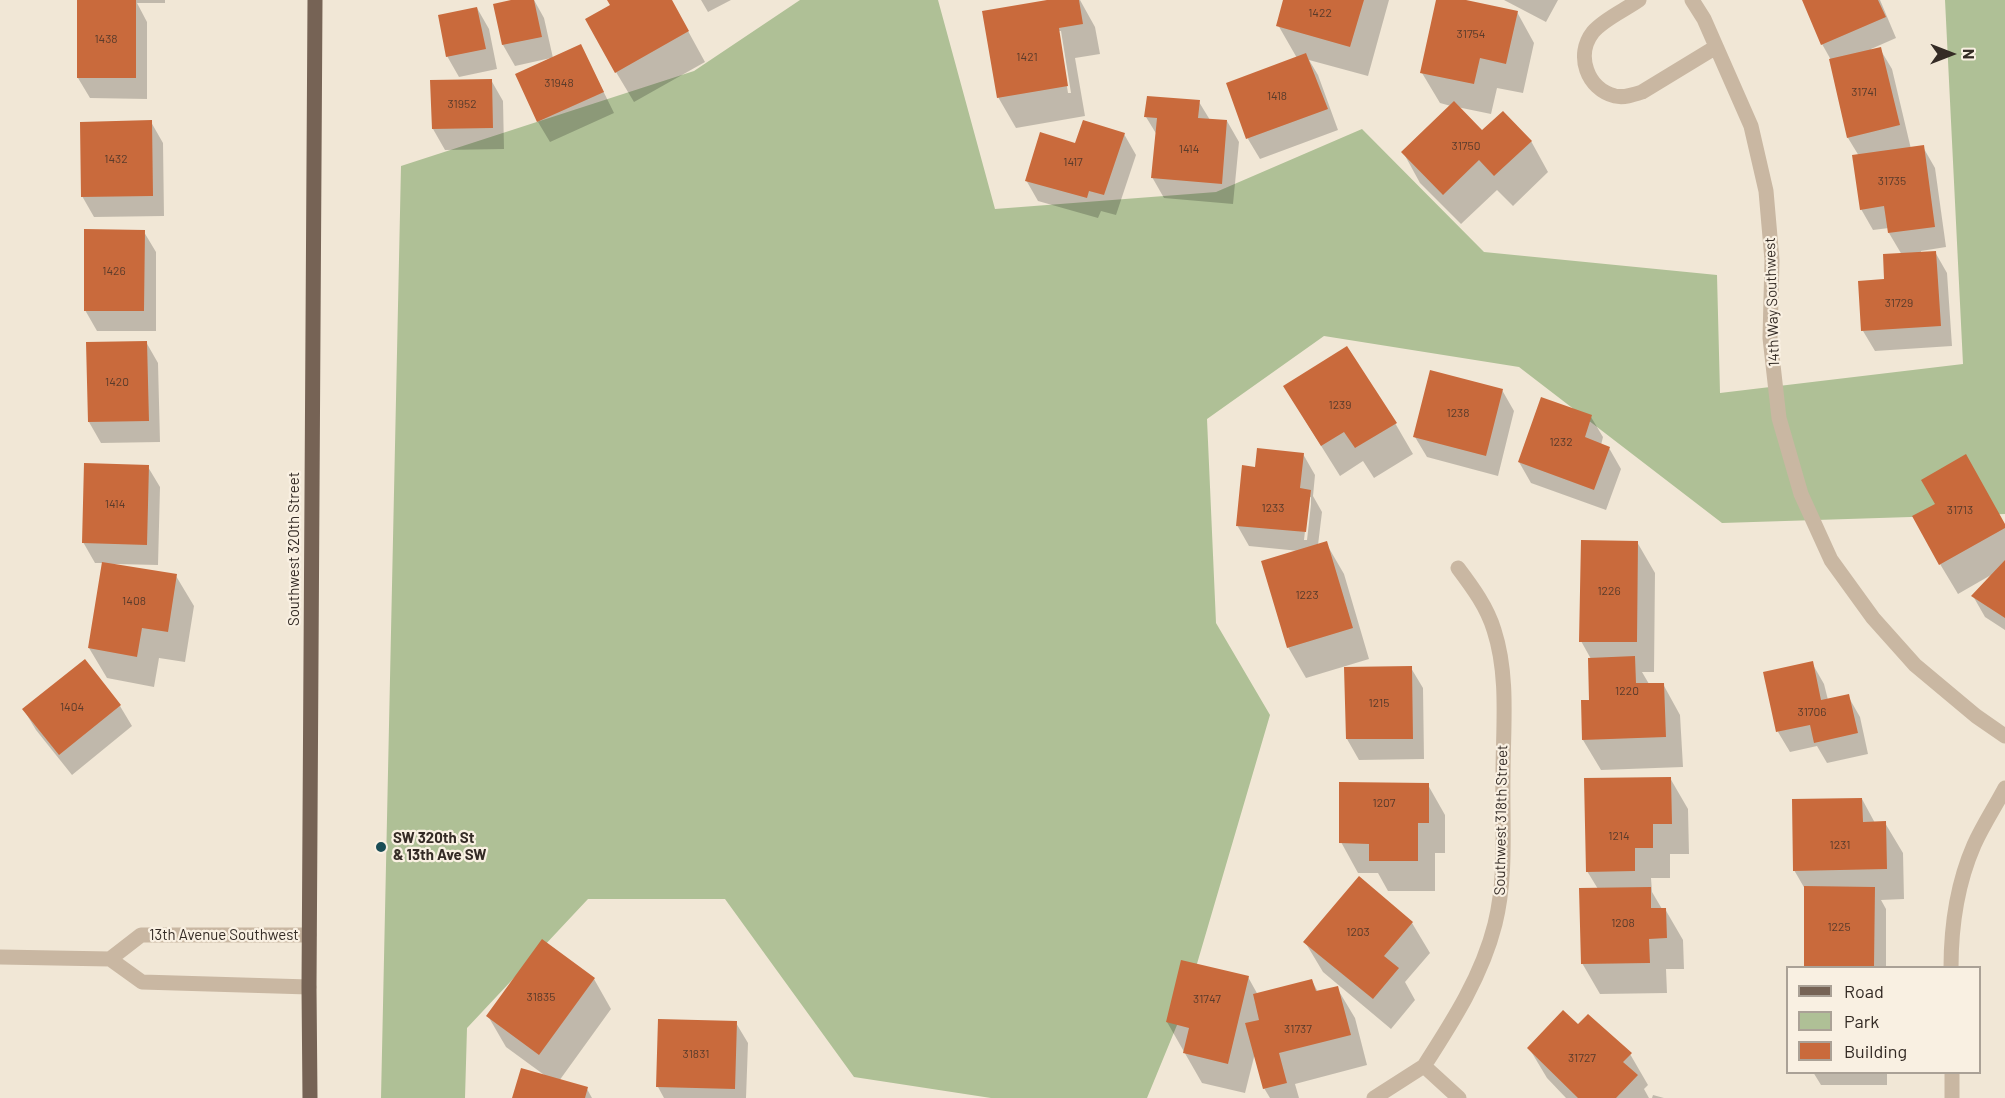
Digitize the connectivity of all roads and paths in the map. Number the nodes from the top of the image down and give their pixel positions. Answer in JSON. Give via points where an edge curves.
{"nodes":[{"id":1,"x":315,"y":0,"type":"edge"},
{"id":2,"x":1639,"y":0,"type":"edge"},
{"id":3,"x":1692,"y":0,"type":"edge"},
{"id":4,"x":1716,"y":46,"type":"junction"},
{"id":5,"x":1458,"y":568,"type":"dead end"},
{"id":6,"x":2005,"y":736,"type":"edge"},
{"id":7,"x":2005,"y":788,"type":"edge"},
{"id":8,"x":309,"y":935,"type":"junction"},
{"id":9,"x":0,"y":957,"type":"edge"},
{"id":10,"x":110,"y":959,"type":"junction"},
{"id":11,"x":1952,"y":966,"type":"edge"},
{"id":12,"x":309,"y":987,"type":"junction"},
{"id":13,"x":1424,"y":1065,"type":"junction"},
{"id":14,"x":1952,"y":1074,"type":"edge"},
{"id":15,"x":310,"y":1098,"type":"edge"},
{"id":16,"x":1374,"y":1098,"type":"edge"},
{"id":17,"x":1459,"y":1098,"type":"edge"},
{"id":18,"x":1952,"y":1098,"type":"edge"}],
"edges":[{"from":1,"to":8,"type":"main road","name":"Southwest 320th Street"},
{"from":2,"to":4,"type":"street","via":[[1594,32],[1586,44],[1586,70],[1603,91],[1616,96],[1642,92]]},
{"from":3,"to":4,"type":"street","name":"14th Way Southwest"},
{"from":4,"to":6,"type":"street","name":"14th Way Southwest","via":[[1751,126],[1766,191],[1772,260],[1770,338],[1779,418],[1801,494],[1831,560],[1873,618],[1915,665]]},
{"from":5,"to":13,"type":"street","name":"Southwest 318th Street","via":[[1480,597],[1494,630],[1503,675],[1502,879],[1495,923],[1482,964]]},
{"from":7,"to":11,"type":"street","via":[[1974,845],[1959,886]]},
{"from":8,"to":10,"type":"street","name":"13th Avenue Southwest","via":[[141,935]]},
{"from":8,"to":12,"type":"main road","name":"Southwest 320th Street"},
{"from":9,"to":10,"type":"street"},
{"from":10,"to":12,"type":"street","via":[[141,982]]},
{"from":12,"to":15,"type":"main road","name":"Southwest 320th Street"},
{"from":13,"to":16,"type":"street"},
{"from":13,"to":17,"type":"street"},
{"from":14,"to":18,"type":"street"}]}
